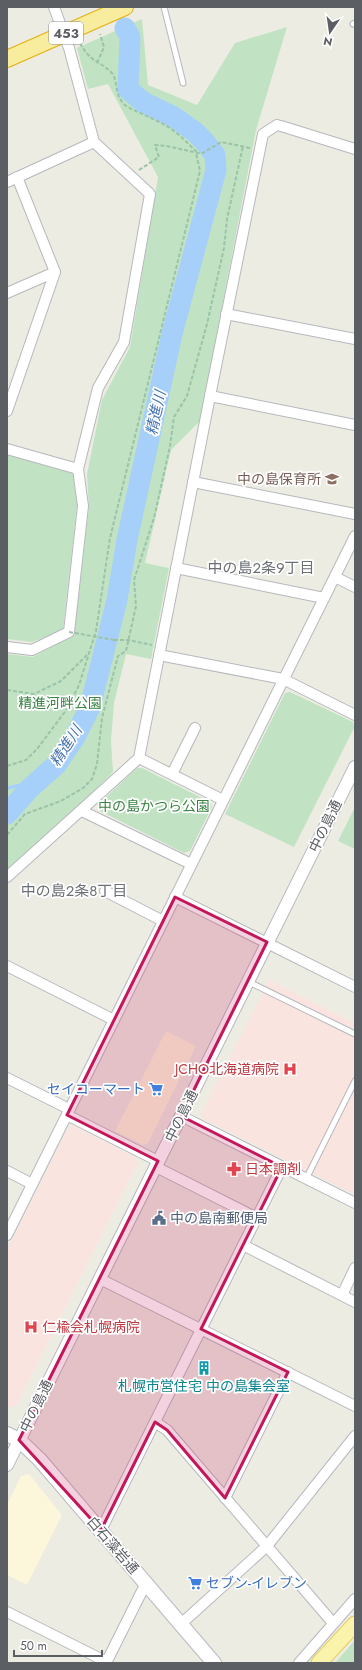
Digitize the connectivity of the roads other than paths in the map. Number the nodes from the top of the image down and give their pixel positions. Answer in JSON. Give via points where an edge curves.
{"nodes":[{"id":1,"x":54,"y":7,"type":"edge"},
{"id":2,"x":125,"y":7,"type":"edge"},
{"id":3,"x":164,"y":7,"type":"edge"},
{"id":4,"x":64,"y":34,"type":"junction"},
{"id":5,"x":7,"y":59,"type":"edge"},
{"id":6,"x":183,"y":83,"type":"dead end"},
{"id":7,"x":94,"y":142,"type":"junction"},
{"id":8,"x":355,"y":149,"type":"edge"},
{"id":9,"x":17,"y":177,"type":"junction"},
{"id":10,"x":7,"y":182,"type":"edge"},
{"id":11,"x":55,"y":272,"type":"junction"},
{"id":12,"x":7,"y":293,"type":"edge"},
{"id":13,"x":226,"y":314,"type":"junction"},
{"id":14,"x":355,"y":339,"type":"edge"},
{"id":15,"x":210,"y":396,"type":"junction"},
{"id":16,"x":7,"y":411,"type":"edge"},
{"id":17,"x":355,"y":425,"type":"edge"},
{"id":18,"x":7,"y":449,"type":"edge"},
{"id":19,"x":78,"y":469,"type":"junction"},
{"id":20,"x":193,"y":482,"type":"junction"},
{"id":21,"x":355,"y":514,"type":"edge"},
{"id":22,"x":355,"y":536,"type":"edge"},
{"id":23,"x":176,"y":568,"type":"junction"},
{"id":24,"x":334,"y":577,"type":"junction"},
{"id":25,"x":355,"y":587,"type":"edge"},
{"id":26,"x":324,"y":598,"type":"junction"},
{"id":27,"x":7,"y":647,"type":"edge"},
{"id":28,"x":157,"y":650,"type":"junction"},
{"id":29,"x":283,"y":679,"type":"junction"},
{"id":30,"x":355,"y":715,"type":"edge"},
{"id":31,"x":195,"y":728,"type":"dead end"},
{"id":32,"x":139,"y":758,"type":"junction"},
{"id":33,"x":355,"y":767,"type":"edge"},
{"id":34,"x":172,"y":774,"type":"junction"},
{"id":35,"x":223,"y":800,"type":"junction"},
{"id":36,"x":82,"y":811,"type":"junction"},
{"id":37,"x":191,"y":864,"type":"junction"},
{"id":38,"x":7,"y":878,"type":"edge"},
{"id":39,"x":105,"y":891,"type":"dead end"},
{"id":40,"x":175,"y":897,"type":"junction"},
{"id":41,"x":163,"y":921,"type":"junction"},
{"id":42,"x":267,"y":942,"type":"junction"},
{"id":43,"x":7,"y":966,"type":"edge"},
{"id":44,"x":248,"y":982,"type":"junction"},
{"id":45,"x":355,"y":987,"type":"edge"},
{"id":46,"x":114,"y":1020,"type":"junction"},
{"id":47,"x":355,"y":1034,"type":"edge"},
{"id":48,"x":7,"y":1078,"type":"edge"},
{"id":49,"x":355,"y":1081,"type":"edge"},
{"id":50,"x":68,"y":1112,"type":"junction"},
{"id":51,"x":181,"y":1116,"type":"junction"},
{"id":52,"x":157,"y":1164,"type":"junction"},
{"id":53,"x":282,"y":1167,"type":"junction"},
{"id":54,"x":7,"y":1171,"type":"edge"},
{"id":55,"x":306,"y":1179,"type":"junction"},
{"id":56,"x":32,"y":1184,"type":"junction"},
{"id":57,"x":355,"y":1203,"type":"edge"},
{"id":58,"x":257,"y":1218,"type":"junction"},
{"id":59,"x":7,"y":1235,"type":"edge"},
{"id":60,"x":242,"y":1245,"type":"junction"},
{"id":61,"x":355,"y":1268,"type":"edge"},
{"id":62,"x":100,"y":1279,"type":"junction"},
{"id":63,"x":342,"y":1295,"type":"junction"},
{"id":64,"x":355,"y":1302,"type":"edge"},
{"id":65,"x":201,"y":1329,"type":"junction"},
{"id":66,"x":288,"y":1372,"type":"junction"},
{"id":67,"x":355,"y":1406,"type":"edge"},
{"id":68,"x":155,"y":1422,"type":"junction"},
{"id":69,"x":355,"y":1436,"type":"edge"},
{"id":70,"x":13,"y":1437,"type":"edge"},
{"id":71,"x":7,"y":1466,"type":"edge"},
{"id":72,"x":226,"y":1498,"type":"junction"},
{"id":73,"x":101,"y":1530,"type":"junction"},
{"id":74,"x":267,"y":1546,"type":"junction"},
{"id":75,"x":146,"y":1583,"type":"junction"},
{"id":76,"x":355,"y":1599,"type":"edge"},
{"id":77,"x":7,"y":1612,"type":"edge"},
{"id":78,"x":333,"y":1623,"type":"junction"},
{"id":79,"x":181,"y":1624,"type":"junction"},
{"id":80,"x":355,"y":1624,"type":"edge"},
{"id":81,"x":106,"y":1662,"type":"edge"},
{"id":82,"x":214,"y":1663,"type":"edge"},
{"id":83,"x":299,"y":1663,"type":"edge"},
{"id":84,"x":319,"y":1663,"type":"edge"}],
"edges":[{"from":1,"to":4,"type":"street"},
{"from":2,"to":4,"type":"highway","number":"453"},
{"from":3,"to":6,"type":"lane"},
{"from":4,"to":5,"type":"highway","number":"453"},
{"from":4,"to":7,"type":"street"},
{"from":7,"to":9,"type":"street"},
{"from":7,"to":19,"type":"street","via":[[150,194],[124,342],[98,388]]},
{"from":8,"to":13,"type":"street","via":[[276,126],[263,134]]},
{"from":9,"to":10,"type":"street"},
{"from":9,"to":11,"type":"street"},
{"from":11,"to":12,"type":"street"},
{"from":11,"to":16,"type":"street"},
{"from":13,"to":14,"type":"street"},
{"from":13,"to":15,"type":"street"},
{"from":15,"to":17,"type":"street"},
{"from":15,"to":20,"type":"street"},
{"from":18,"to":19,"type":"street"},
{"from":19,"to":27,"type":"street","via":[[83,506],[69,632],[32,650]]},
{"from":20,"to":21,"type":"street"},
{"from":20,"to":23,"type":"street"},
{"from":22,"to":24,"type":"street"},
{"from":23,"to":26,"type":"street"},
{"from":23,"to":28,"type":"street"},
{"from":24,"to":25,"type":"street"},
{"from":24,"to":26,"type":"street"},
{"from":26,"to":29,"type":"street"},
{"from":28,"to":29,"type":"street"},
{"from":28,"to":32,"type":"street"},
{"from":29,"to":30,"type":"street"},
{"from":29,"to":35,"type":"street"},
{"from":31,"to":34,"type":"street"},
{"from":32,"to":34,"type":"street"},
{"from":32,"to":36,"type":"street"},
{"from":33,"to":42,"type":"street","name":"中の島通"},
{"from":34,"to":35,"type":"street"},
{"from":35,"to":37,"type":"street"},
{"from":36,"to":37,"type":"street"},
{"from":36,"to":38,"type":"street"},
{"from":37,"to":40,"type":"street"},
{"from":39,"to":41,"type":"street"},
{"from":40,"to":41,"type":"street"},
{"from":40,"to":42,"type":"street"},
{"from":41,"to":46,"type":"street"},
{"from":42,"to":44,"type":"street","name":"中の島通"},
{"from":42,"to":45,"type":"street"},
{"from":43,"to":46,"type":"street"},
{"from":44,"to":47,"type":"lane"},
{"from":44,"to":51,"type":"street","name":"中の島通"},
{"from":46,"to":50,"type":"street"},
{"from":48,"to":50,"type":"street"},
{"from":49,"to":55,"type":"lane"},
{"from":50,"to":52,"type":"street"},
{"from":50,"to":56,"type":"street"},
{"from":51,"to":52,"type":"street","name":"中の島通"},
{"from":51,"to":53,"type":"street"},
{"from":52,"to":58,"type":"street"},
{"from":52,"to":62,"type":"street","name":"中の島通"},
{"from":53,"to":55,"type":"street"},
{"from":53,"to":58,"type":"street"},
{"from":54,"to":56,"type":"street"},
{"from":55,"to":57,"type":"street"},
{"from":56,"to":59,"type":"street"},
{"from":58,"to":60,"type":"street"},
{"from":60,"to":63,"type":"street"},
{"from":60,"to":65,"type":"street"},
{"from":61,"to":63,"type":"street"},
{"from":62,"to":65,"type":"street"},
{"from":62,"to":70,"type":"street","name":"中の島通"},
{"from":63,"to":64,"type":"street"},
{"from":65,"to":66,"type":"street"},
{"from":65,"to":68,"type":"street"},
{"from":66,"to":67,"type":"street"},
{"from":66,"to":72,"type":"street"},
{"from":68,"to":72,"type":"street","via":[[167,1430]]},
{"from":68,"to":73,"type":"street"},
{"from":69,"to":74,"type":"street"},
{"from":70,"to":71,"type":"street","name":"中の島通"},
{"from":70,"to":73,"type":"main road","name":"白石藻岩通","via":[[40,1460]]},
{"from":72,"to":74,"type":"street"},
{"from":73,"to":75,"type":"main road","name":"白石藻岩通"},
{"from":74,"to":78,"type":"street"},
{"from":74,"to":79,"type":"street"},
{"from":75,"to":79,"type":"main road","name":"白石藻岩通"},
{"from":75,"to":81,"type":"street"},
{"from":76,"to":78,"type":"street"},
{"from":77,"to":81,"type":"street"},
{"from":78,"to":83,"type":"street"},
{"from":79,"to":82,"type":"main road","name":"白石藻岩通"},
{"from":80,"to":84,"type":"main road"}]}
